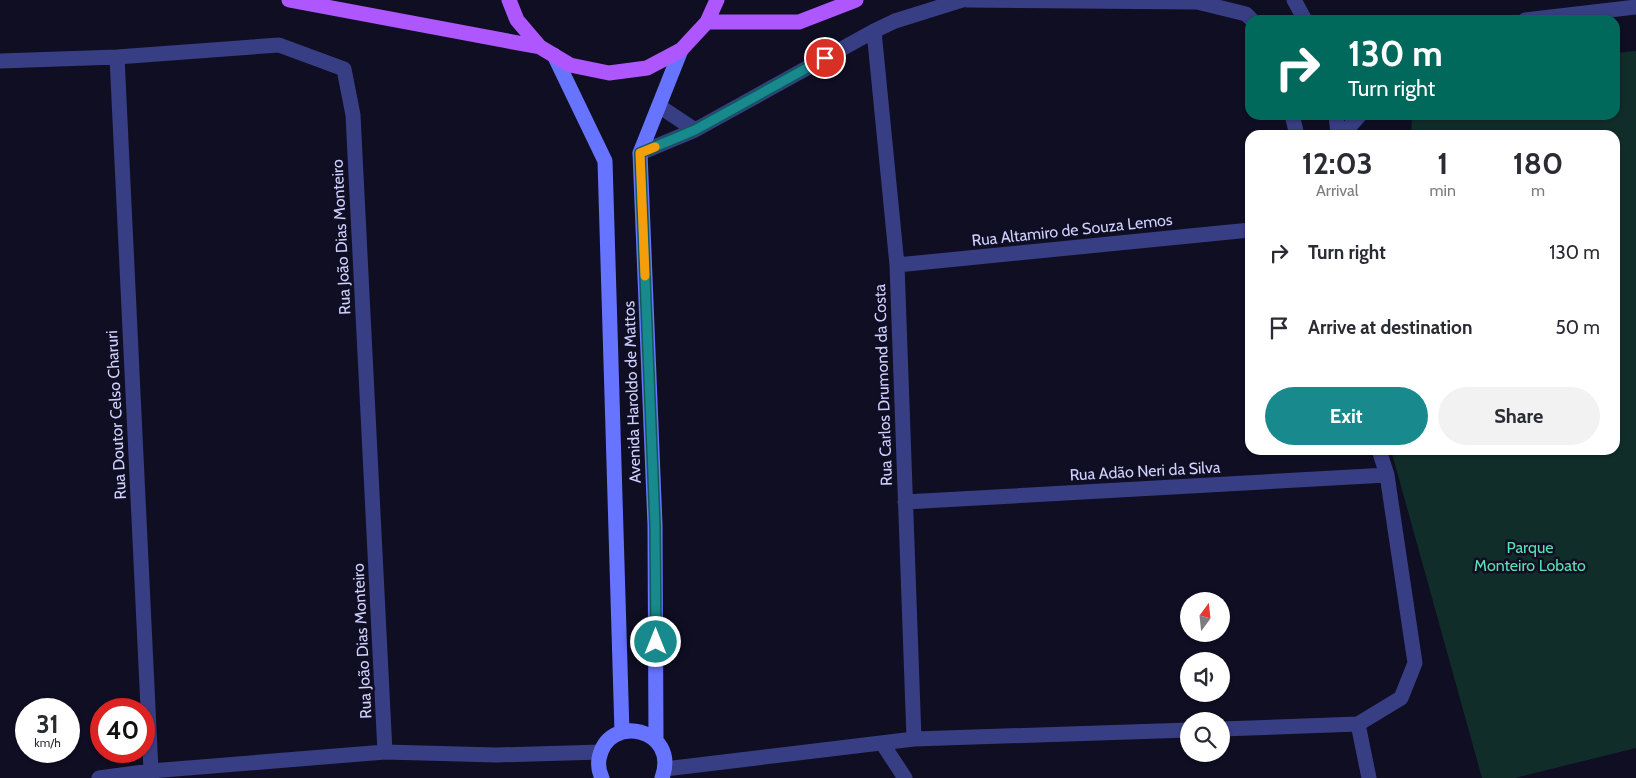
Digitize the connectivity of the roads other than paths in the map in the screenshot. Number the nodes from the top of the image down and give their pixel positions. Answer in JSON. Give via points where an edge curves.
{"nodes":[{"id":1,"x":289,"y":0,"type":"edge"},
{"id":2,"x":509,"y":0,"type":"edge"},
{"id":3,"x":717,"y":0,"type":"edge"},
{"id":4,"x":856,"y":0,"type":"edge"},
{"id":5,"x":962,"y":0,"type":"edge"},
{"id":6,"x":968,"y":0,"type":"edge"},
{"id":7,"x":1294,"y":0,"type":"edge"},
{"id":8,"x":1636,"y":7,"type":"edge"},
{"id":9,"x":1302,"y":15,"type":"edge"},
{"id":10,"x":1568,"y":15,"type":"edge"},
{"id":11,"x":1245,"y":16,"type":"edge"},
{"id":12,"x":707,"y":22,"type":"junction"},
{"id":13,"x":874,"y":31,"type":"junction"},
{"id":14,"x":540,"y":47,"type":"junction"},
{"id":15,"x":682,"y":50,"type":"junction"},
{"id":16,"x":554,"y":55,"type":"junction"},
{"id":17,"x":117,"y":57,"type":"junction"},
{"id":18,"x":0,"y":61,"type":"edge"},
{"id":19,"x":659,"y":106,"type":"junction"},
{"id":20,"x":1356,"y":120,"type":"edge"},
{"id":21,"x":695,"y":130,"type":"junction"},
{"id":22,"x":1346,"y":130,"type":"edge"},
{"id":23,"x":640,"y":153,"type":"junction"},
{"id":24,"x":1245,"y":230,"type":"edge"},
{"id":25,"x":896,"y":264,"type":"junction"},
{"id":26,"x":1381,"y":455,"type":"edge"},
{"id":27,"x":1387,"y":475,"type":"junction"},
{"id":28,"x":905,"y":502,"type":"junction"},
{"id":29,"x":1358,"y":724,"type":"junction"},
{"id":30,"x":1230,"y":729,"type":"edge"},
{"id":31,"x":1180,"y":730,"type":"edge"},
{"id":32,"x":622,"y":732,"type":"junction"},
{"id":33,"x":914,"y":739,"type":"junction"},
{"id":34,"x":656,"y":740,"type":"junction"},
{"id":35,"x":882,"y":742,"type":"junction"},
{"id":36,"x":385,"y":752,"type":"junction"},
{"id":37,"x":601,"y":752,"type":"junction"},
{"id":38,"x":151,"y":771,"type":"junction"},
{"id":39,"x":664,"y":774,"type":"edge"},
{"id":40,"x":99,"y":778,"type":"edge"},
{"id":41,"x":602,"y":778,"type":"edge"},
{"id":42,"x":905,"y":778,"type":"edge"},
{"id":43,"x":1369,"y":778,"type":"edge"}],
"edges":[{"from":1,"to":14,"type":"main road"},
{"from":2,"to":14,"type":"main road","via":[[517,20]]},
{"from":3,"to":12,"type":"main road"},
{"from":4,"to":12,"type":"main road","via":[[799,22]]},
{"from":5,"to":13,"type":"street"},
{"from":6,"to":11,"type":"street","via":[[1197,2]]},
{"from":7,"to":9,"type":"street"},
{"from":8,"to":10,"type":"street"},
{"from":12,"to":15,"type":"main road"},
{"from":13,"to":21,"type":"street"},
{"from":13,"to":25,"type":"street","name":"Rua Carlos Drumond da Costa"},
{"from":14,"to":16,"type":"main road"},
{"from":15,"to":16,"type":"main road","via":[[647,68],[608,73],[570,65]]},
{"from":15,"to":19,"type":"street","name":"Avenida Haroldo de Mattos"},
{"from":16,"to":32,"type":"street","name":"Avenida Haroldo de Mattos","via":[[604,161]]},
{"from":17,"to":18,"type":"street","name":"Rua João Dias Monteiro"},
{"from":17,"to":36,"type":"street","name":"Rua João Dias Monteiro","via":[[279,45],[344,69],[353,115]]},
{"from":17,"to":38,"type":"street","name":"Rua Doutor Celso Charuri"},
{"from":19,"to":21,"type":"street"},
{"from":19,"to":23,"type":"street","name":"Avenida Haroldo de Mattos"},
{"from":20,"to":22,"type":"street"},
{"from":21,"to":23,"type":"street"},
{"from":23,"to":34,"type":"street","name":"Avenida Haroldo de Mattos","via":[[655,525]]},
{"from":24,"to":25,"type":"street","name":"Rua Altamiro de Souza Lemos"},
{"from":25,"to":28,"type":"street","name":"Rua Carlos Drumond da Costa"},
{"from":26,"to":27,"type":"street"},
{"from":27,"to":28,"type":"street","name":"Rua Adão Neri da Silva"},
{"from":27,"to":29,"type":"street","via":[[1415,663],[1401,698]]},
{"from":28,"to":33,"type":"street","name":"Rua Carlos Drumond da Costa"},
{"from":29,"to":30,"type":"street"},
{"from":29,"to":43,"type":"street"},
{"from":31,"to":33,"type":"street"},
{"from":32,"to":34,"type":"street","via":[[636,730]]},
{"from":32,"to":37,"type":"street","via":[[606,742]]},
{"from":33,"to":35,"type":"street"},
{"from":34,"to":39,"type":"street","via":[[664,753]]},
{"from":35,"to":39,"type":"street"},
{"from":35,"to":42,"type":"street"},
{"from":36,"to":37,"type":"street","via":[[496,755]]},
{"from":36,"to":38,"type":"street"},
{"from":37,"to":41,"type":"street"},
{"from":38,"to":40,"type":"street"}]}
